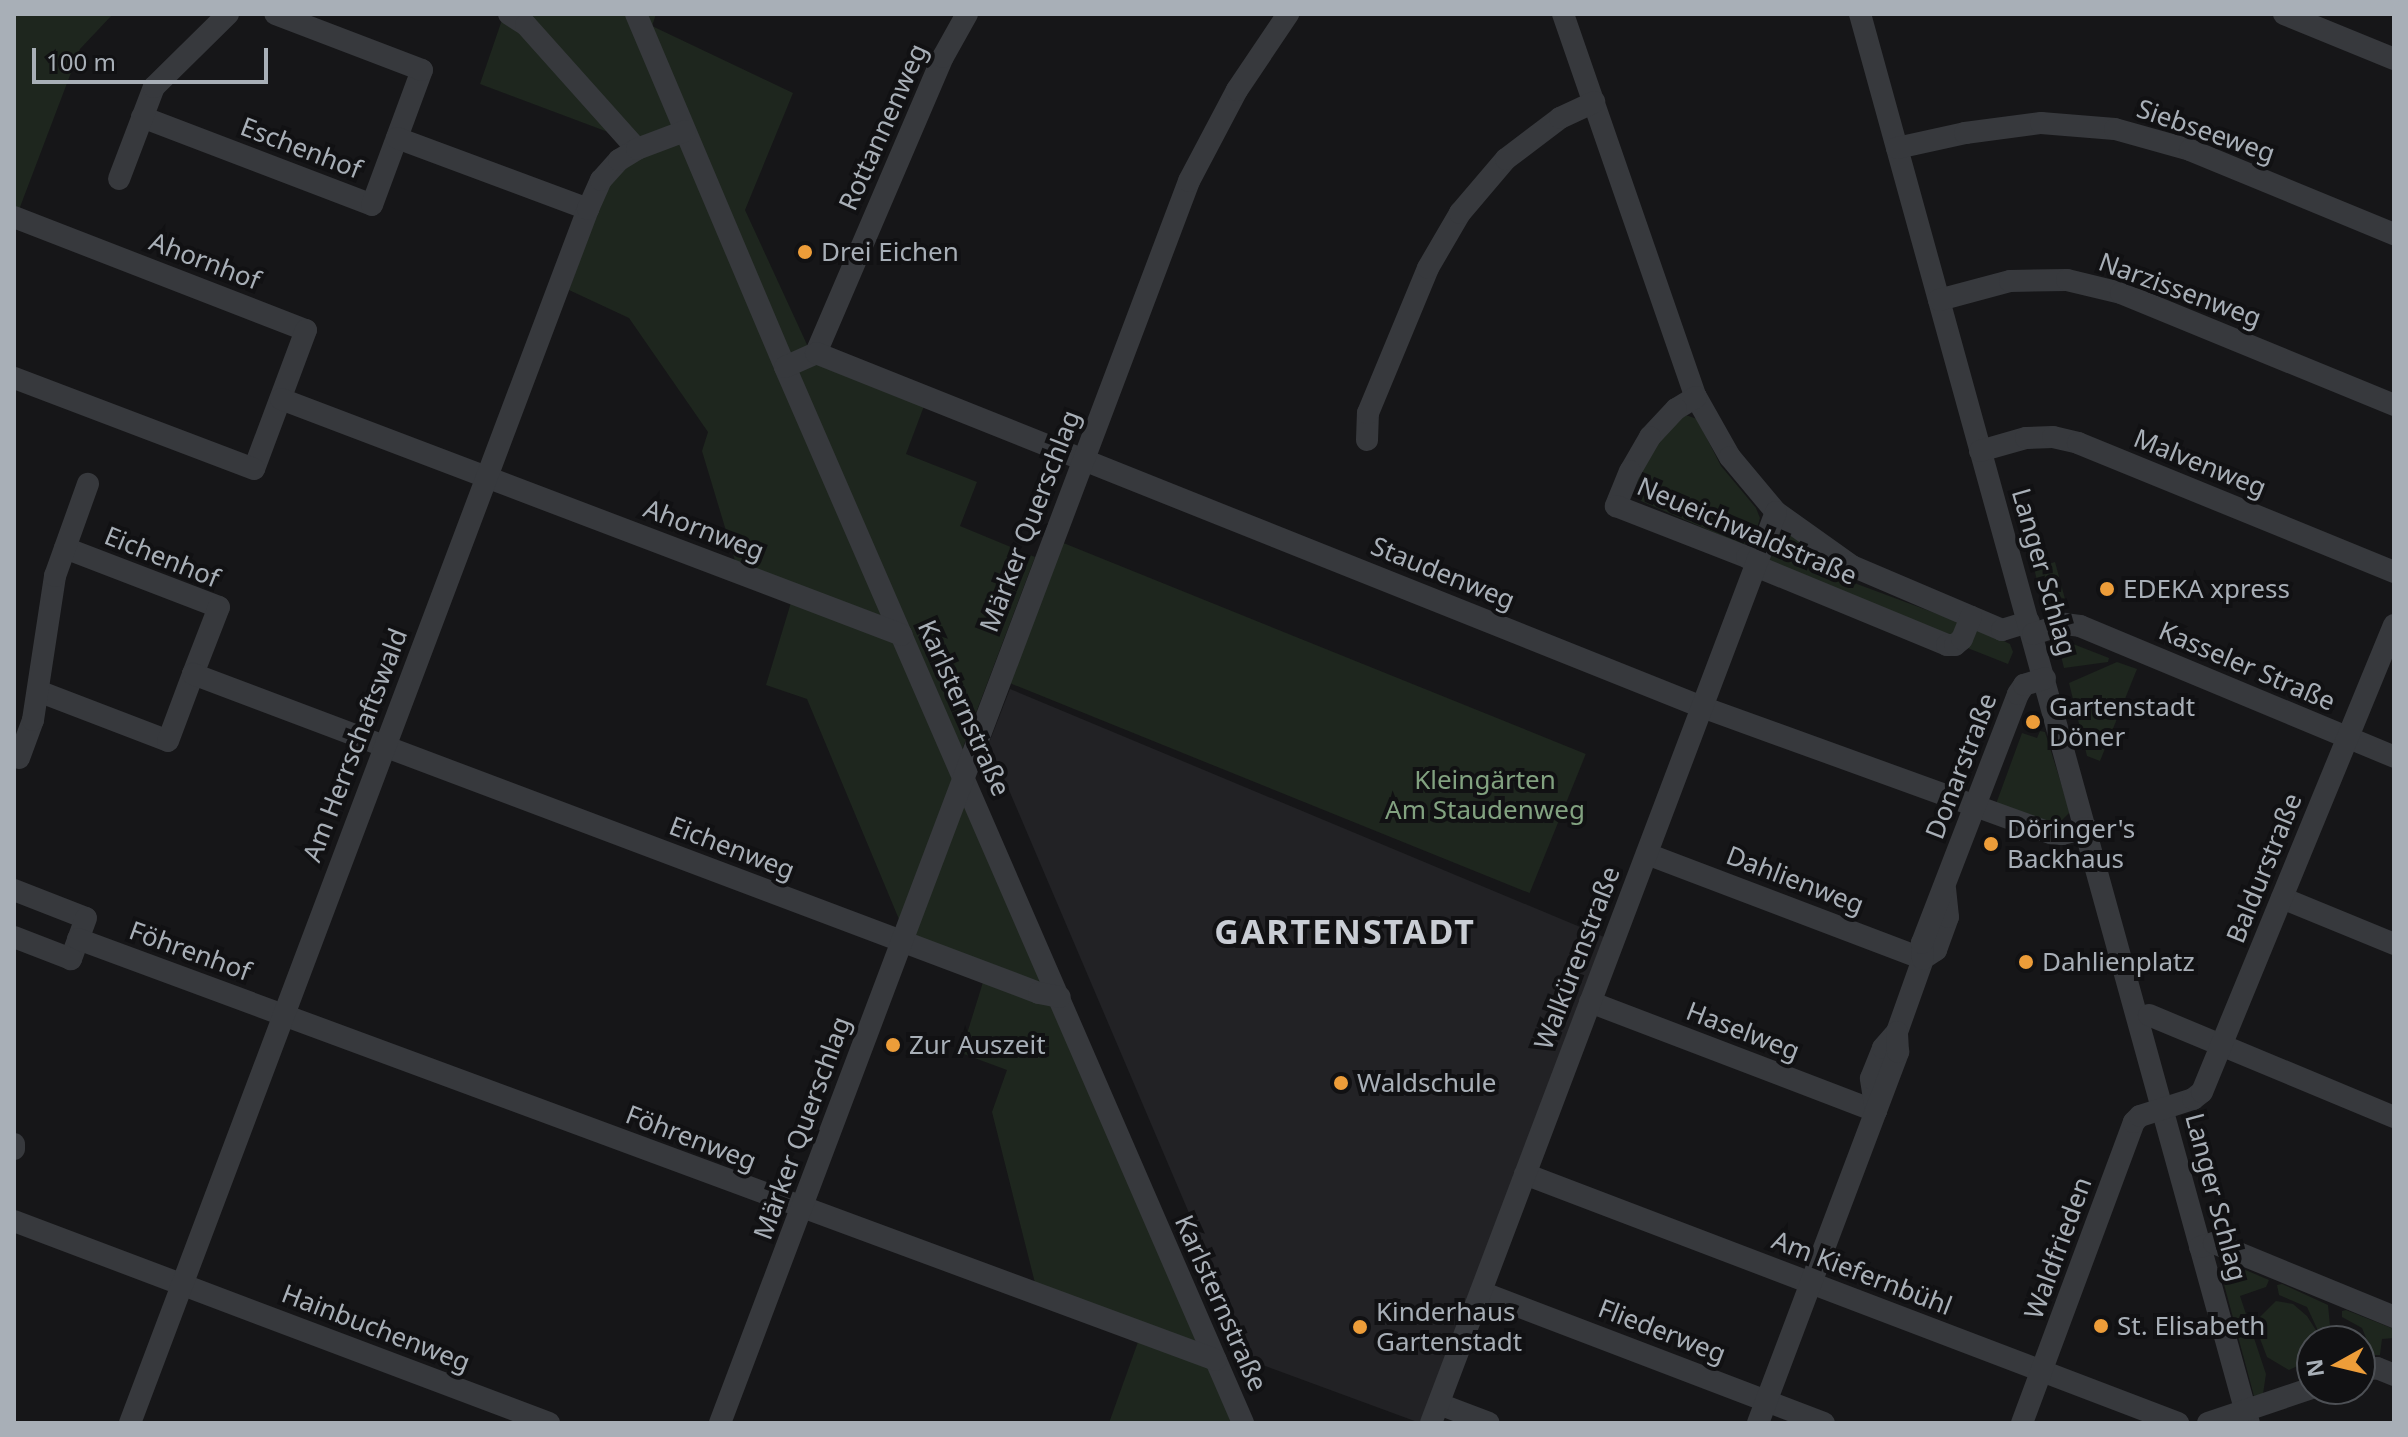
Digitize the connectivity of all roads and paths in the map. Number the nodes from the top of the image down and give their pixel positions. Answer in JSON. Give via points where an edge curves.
{"nodes":[{"id":1,"x":228,"y":14,"type":"edge"},
{"id":2,"x":275,"y":14,"type":"edge"},
{"id":3,"x":509,"y":14,"type":"edge"},
{"id":4,"x":657,"y":14,"type":"edge"},
{"id":5,"x":967,"y":14,"type":"edge"},
{"id":6,"x":1288,"y":14,"type":"edge"},
{"id":7,"x":1563,"y":14,"type":"edge"},
{"id":8,"x":1860,"y":14,"type":"edge"},
{"id":9,"x":2284,"y":14,"type":"edge"},
{"id":10,"x":641,"y":24,"type":"edge"},
{"id":11,"x":2394,"y":59,"type":"edge"},
{"id":12,"x":1594,"y":102,"type":"junction"},
{"id":13,"x":142,"y":117,"type":"junction"},
{"id":14,"x":685,"y":131,"type":"junction"},
{"id":15,"x":397,"y":138,"type":"junction"},
{"id":16,"x":1897,"y":148,"type":"junction"},
{"id":17,"x":637,"y":149,"type":"junction"},
{"id":18,"x":119,"y":179,"type":"dead end"},
{"id":19,"x":588,"y":209,"type":"junction"},
{"id":20,"x":14,"y":217,"type":"edge"},
{"id":21,"x":2394,"y":234,"type":"edge"},
{"id":22,"x":1939,"y":300,"type":"junction"},
{"id":23,"x":816,"y":353,"type":"junction"},
{"id":24,"x":785,"y":367,"type":"junction"},
{"id":25,"x":14,"y":378,"type":"edge"},
{"id":26,"x":1696,"y":397,"type":"junction"},
{"id":27,"x":281,"y":399,"type":"junction"},
{"id":28,"x":2394,"y":405,"type":"edge"},
{"id":29,"x":1367,"y":440,"type":"dead end"},
{"id":30,"x":1980,"y":451,"type":"junction"},
{"id":31,"x":1084,"y":460,"type":"junction"},
{"id":32,"x":486,"y":477,"type":"junction"},
{"id":33,"x":88,"y":484,"type":"dead end"},
{"id":34,"x":1776,"y":512,"type":"junction"},
{"id":35,"x":65,"y":548,"type":"junction"},
{"id":36,"x":1756,"y":564,"type":"junction"},
{"id":37,"x":2394,"y":572,"type":"edge"},
{"id":38,"x":1971,"y":617,"type":"junction"},
{"id":39,"x":2394,"y":625,"type":"edge"},
{"id":40,"x":2031,"y":628,"type":"junction"},
{"id":41,"x":902,"y":635,"type":"junction"},
{"id":42,"x":193,"y":674,"type":"junction"},
{"id":43,"x":2045,"y":678,"type":"junction"},
{"id":44,"x":38,"y":691,"type":"junction"},
{"id":45,"x":1702,"y":707,"type":"junction"},
{"id":46,"x":2348,"y":738,"type":"junction"},
{"id":47,"x":385,"y":747,"type":"junction"},
{"id":48,"x":2394,"y":757,"type":"edge"},
{"id":49,"x":19,"y":758,"type":"dead end"},
{"id":50,"x":964,"y":776,"type":"junction"},
{"id":51,"x":1976,"y":807,"type":"junction"},
{"id":52,"x":2086,"y":828,"type":"junction"},
{"id":53,"x":1647,"y":854,"type":"junction"},
{"id":54,"x":14,"y":890,"type":"edge"},
{"id":55,"x":2282,"y":898,"type":"junction"},
{"id":56,"x":14,"y":937,"type":"edge"},
{"id":57,"x":78,"y":939,"type":"junction"},
{"id":58,"x":901,"y":941,"type":"junction"},
{"id":59,"x":2394,"y":944,"type":"edge"},
{"id":60,"x":1923,"y":959,"type":"junction"},
{"id":61,"x":1060,"y":997,"type":"junction"},
{"id":62,"x":1590,"y":1002,"type":"junction"},
{"id":63,"x":283,"y":1015,"type":"junction"},
{"id":64,"x":2149,"y":1015,"type":"dead end"},
{"id":65,"x":2222,"y":1045,"type":"junction"},
{"id":66,"x":2163,"y":1108,"type":"junction"},
{"id":67,"x":1876,"y":1111,"type":"junction"},
{"id":68,"x":2394,"y":1117,"type":"edge"},
{"id":69,"x":1525,"y":1174,"type":"junction"},
{"id":70,"x":801,"y":1209,"type":"junction"},
{"id":71,"x":14,"y":1221,"type":"edge"},
{"id":72,"x":2200,"y":1247,"type":"junction"},
{"id":73,"x":1811,"y":1283,"type":"junction"},
{"id":74,"x":183,"y":1285,"type":"junction"},
{"id":75,"x":1481,"y":1292,"type":"junction"},
{"id":76,"x":2394,"y":1317,"type":"edge"},
{"id":77,"x":1216,"y":1360,"type":"junction"},
{"id":78,"x":2042,"y":1371,"type":"junction"},
{"id":79,"x":2296,"y":1395,"type":"edge"},
{"id":80,"x":1766,"y":1401,"type":"junction"},
{"id":81,"x":1435,"y":1414,"type":"edge"},
{"id":82,"x":2248,"y":1417,"type":"edge"},
{"id":83,"x":2174,"y":1422,"type":"edge"},
{"id":84,"x":130,"y":1423,"type":"edge"},
{"id":85,"x":549,"y":1423,"type":"edge"},
{"id":86,"x":720,"y":1423,"type":"edge"},
{"id":87,"x":1243,"y":1423,"type":"edge"},
{"id":88,"x":1489,"y":1423,"type":"edge"},
{"id":89,"x":1758,"y":1423,"type":"edge"},
{"id":90,"x":1824,"y":1423,"type":"edge"},
{"id":91,"x":2022,"y":1423,"type":"edge"},
{"id":92,"x":2208,"y":1423,"type":"edge"}],
"edges":[{"from":1,"to":13,"type":"street","via":[[154,87]]},
{"from":2,"to":15,"type":"street","name":"Eschenhof","via":[[422,70]]},
{"from":3,"to":17,"type":"street","via":[[526,25]]},
{"from":4,"to":10,"type":"street"},
{"from":5,"to":23,"type":"street","name":"Rottannenweg","via":[[943,57]]},
{"from":6,"to":31,"type":"street","name":"Märker Querschlag","via":[[1237,90],[1189,181]]},
{"from":7,"to":12,"type":"street","name":"Neueichwaldstraße"},
{"from":8,"to":16,"type":"street","name":"Langer Schlag"},
{"from":9,"to":11,"type":"street"},
{"from":10,"to":14,"type":"street","name":"Karlsternstraße"},
{"from":12,"to":26,"type":"street","name":"Neueichwaldstraße"},
{"from":12,"to":29,"type":"street","via":[[1560,118],[1506,159],[1460,213],[1428,268],[1368,413]]},
{"from":13,"to":15,"type":"street","name":"Eschenhof","via":[[372,205]]},
{"from":13,"to":18,"type":"street"},
{"from":14,"to":17,"type":"street","name":"Am Herrschaftswald"},
{"from":14,"to":24,"type":"street","name":"Karlsternstraße"},
{"from":15,"to":19,"type":"street","name":"Eschenhof"},
{"from":16,"to":21,"type":"street","name":"Siebseeweg","via":[[2041,123],[2115,129],[2190,150]]},
{"from":16,"to":22,"type":"street","name":"Langer Schlag"},
{"from":17,"to":19,"type":"street","name":"Am Herrschaftswald","via":[[601,180]]},
{"from":19,"to":32,"type":"street","name":"Am Herrschaftswald"},
{"from":20,"to":27,"type":"street","name":"Ahornhof","via":[[306,330]]},
{"from":22,"to":28,"type":"street","name":"Narzissenweg","via":[[2010,281],[2067,280],[2094,286]]},
{"from":22,"to":30,"type":"street","name":"Langer Schlag"},
{"from":23,"to":24,"type":"street"},
{"from":23,"to":31,"type":"street","name":"Staudenweg"},
{"from":24,"to":41,"type":"street","name":"Karlsternstraße"},
{"from":25,"to":27,"type":"street","name":"Ahornhof","via":[[254,469]]},
{"from":26,"to":34,"type":"street","name":"Neueichwaldstraße","via":[[1730,457]]},
{"from":26,"to":36,"type":"street","name":"Neueichwaldstraße","via":[[1676,409],[1650,437],[1616,506]]},
{"from":27,"to":32,"type":"street"},
{"from":30,"to":37,"type":"street","name":"Malvenweg","via":[[2026,438],[2078,443]]},
{"from":30,"to":40,"type":"street","name":"Langer Schlag"},
{"from":31,"to":45,"type":"street","name":"Staudenweg"},
{"from":31,"to":50,"type":"street","name":"Märker Querschlag"},
{"from":32,"to":41,"type":"street","name":"Ahornweg"},
{"from":32,"to":47,"type":"street","name":"Am Herrschaftswald"},
{"from":33,"to":35,"type":"street","name":"Eichenhof"},
{"from":34,"to":36,"type":"street","name":"Walkürenstraße"},
{"from":34,"to":38,"type":"street","name":"Neueichwaldstraße","via":[[1852,566]]},
{"from":35,"to":42,"type":"street","name":"Eichenhof","via":[[219,607]]},
{"from":35,"to":44,"type":"street","name":"Eichenhof","via":[[55,576]]},
{"from":36,"to":38,"type":"street","name":"Neueichwaldstraße","via":[[1947,645],[1962,639]]},
{"from":36,"to":45,"type":"street","name":"Walkürenstraße"},
{"from":38,"to":40,"type":"street","name":"Neueichwaldstraße","via":[[2002,630]]},
{"from":39,"to":46,"type":"street","name":"Baldurstraße"},
{"from":40,"to":43,"type":"street","name":"Langer Schlag"},
{"from":40,"to":46,"type":"street","name":"Kasseler Straße","via":[[2080,626]]},
{"from":41,"to":50,"type":"street","name":"Karlsternstraße"},
{"from":42,"to":44,"type":"street","name":"Eichenhof","via":[[168,741]]},
{"from":42,"to":47,"type":"street"},
{"from":43,"to":51,"type":"street","name":"Donarstraße","via":[[2024,685],[2018,694]]},
{"from":43,"to":52,"type":"street","name":"Langer Schlag"},
{"from":44,"to":49,"type":"street","name":"Eichenhof"},
{"from":45,"to":51,"type":"street","name":"Staudenweg"},
{"from":45,"to":53,"type":"street","name":"Walkürenstraße"},
{"from":46,"to":48,"type":"street","name":"Kasseler Straße"},
{"from":46,"to":55,"type":"street","name":"Baldurstraße"},
{"from":47,"to":58,"type":"street","name":"Eichenweg"},
{"from":47,"to":63,"type":"street","name":"Am Herrschaftswald"},
{"from":50,"to":58,"type":"street","name":"Märker Querschlag"},
{"from":50,"to":61,"type":"street","name":"Karlsternstraße"},
{"from":51,"to":52,"type":"street","name":"Staudenweg","via":[[2051,833]]},
{"from":51,"to":60,"type":"street","name":"Donarstraße","via":[[1945,887],[1948,917],[1936,950]]},
{"from":52,"to":66,"type":"street","name":"Langer Schlag"},
{"from":53,"to":60,"type":"street","name":"Dahlienweg"},
{"from":53,"to":62,"type":"street","name":"Walkürenstraße"},
{"from":54,"to":57,"type":"street","via":[[86,918]]},
{"from":55,"to":59,"type":"street"},
{"from":55,"to":65,"type":"street","name":"Baldurstraße"},
{"from":56,"to":57,"type":"street","via":[[71,959]]},
{"from":57,"to":63,"type":"street","name":"Föhrenhof"},
{"from":58,"to":61,"type":"street","name":"Eichenweg"},
{"from":58,"to":70,"type":"street","name":"Märker Querschlag"},
{"from":60,"to":67,"type":"street","name":"Donarstraße","via":[[1897,1032],[1883,1048],[1871,1078]]},
{"from":61,"to":77,"type":"street","name":"Karlsternstraße"},
{"from":62,"to":67,"type":"street","name":"Haselweg"},
{"from":62,"to":69,"type":"street","name":"Walkürenstraße"},
{"from":63,"to":70,"type":"street","name":"Föhrenweg"},
{"from":63,"to":74,"type":"street","name":"Am Herrschaftswald"},
{"from":64,"to":65,"type":"street"},
{"from":65,"to":66,"type":"street","name":"Baldurstraße","via":[[2202,1092]]},
{"from":65,"to":68,"type":"street"},
{"from":66,"to":72,"type":"street","name":"Langer Schlag"},
{"from":66,"to":78,"type":"street","name":"Waldfrieden","via":[[2134,1122]]},
{"from":67,"to":73,"type":"street","name":"Donarstraße"},
{"from":69,"to":73,"type":"street","name":"Am Kiefernbühl"},
{"from":69,"to":75,"type":"street","name":"Walkürenstraße"},
{"from":70,"to":77,"type":"street","name":"Föhrenweg"},
{"from":70,"to":86,"type":"street","name":"Märker Querschlag"},
{"from":71,"to":74,"type":"street","name":"Hainbuchenweg"},
{"from":72,"to":76,"type":"street","via":[[2214,1243]]},
{"from":72,"to":82,"type":"street","name":"Langer Schlag"},
{"from":73,"to":78,"type":"street","name":"Am Kiefernbühl"},
{"from":73,"to":80,"type":"street","name":"Donarstraße"},
{"from":74,"to":84,"type":"street","name":"Am Herrschaftswald"},
{"from":74,"to":85,"type":"street","name":"Hainbuchenweg"},
{"from":75,"to":80,"type":"street","name":"Fliederweg"},
{"from":75,"to":81,"type":"street","name":"Walkürenstraße"},
{"from":77,"to":87,"type":"street","name":"Karlsternstraße"},
{"from":78,"to":83,"type":"street","name":"Am Kiefernbühl"},
{"from":78,"to":91,"type":"street","name":"Waldfrieden"},
{"from":79,"to":82,"type":"street"},
{"from":80,"to":89,"type":"street","name":"Donarstraße"},
{"from":80,"to":90,"type":"street","name":"Fliederweg"},
{"from":81,"to":88,"type":"street"},
{"from":82,"to":92,"type":"street"}]}
